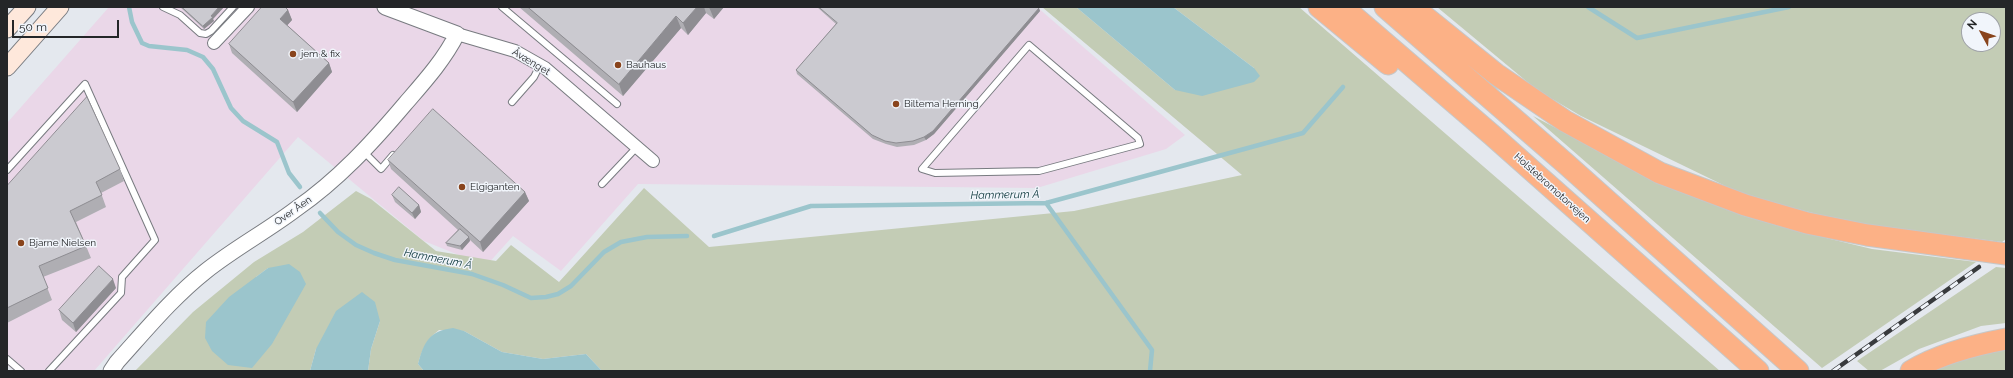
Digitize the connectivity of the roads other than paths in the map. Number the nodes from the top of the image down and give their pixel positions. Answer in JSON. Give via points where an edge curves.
{"nodes":[{"id":1,"x":27,"y":7,"type":"edge"},
{"id":2,"x":60,"y":7,"type":"edge"},
{"id":3,"x":163,"y":7,"type":"edge"},
{"id":4,"x":233,"y":7,"type":"edge"},
{"id":5,"x":248,"y":7,"type":"edge"},
{"id":6,"x":385,"y":7,"type":"edge"},
{"id":7,"x":502,"y":7,"type":"edge"},
{"id":8,"x":1319,"y":7,"type":"edge"},
{"id":9,"x":1343,"y":7,"type":"edge"},
{"id":10,"x":1384,"y":7,"type":"edge"},
{"id":11,"x":1413,"y":7,"type":"edge"},
{"id":12,"x":175,"y":10,"type":"edge"},
{"id":13,"x":7,"y":29,"type":"edge"},
{"id":14,"x":457,"y":34,"type":"junction"},
{"id":15,"x":214,"y":43,"type":"dead end"},
{"id":16,"x":540,"y":65,"type":"junction"},
{"id":17,"x":7,"y":67,"type":"edge"},
{"id":18,"x":512,"y":102,"type":"dead end"},
{"id":19,"x":617,"y":104,"type":"dead end"},
{"id":20,"x":1492,"y":135,"type":"junction"},
{"id":21,"x":637,"y":147,"type":"junction"},
{"id":22,"x":400,"y":148,"type":"edge"},
{"id":23,"x":364,"y":152,"type":"junction"},
{"id":24,"x":653,"y":161,"type":"dead end"},
{"id":25,"x":922,"y":169,"type":"joint"},
{"id":26,"x":7,"y":170,"type":"edge"},
{"id":27,"x":602,"y":184,"type":"dead end"},
{"id":28,"x":2006,"y":254,"type":"edge"},
{"id":29,"x":2006,"y":339,"type":"edge"},
{"id":30,"x":7,"y":359,"type":"edge"},
{"id":31,"x":21,"y":371,"type":"edge"},
{"id":32,"x":49,"y":371,"type":"edge"},
{"id":33,"x":111,"y":371,"type":"edge"},
{"id":34,"x":1758,"y":371,"type":"edge"},
{"id":35,"x":1798,"y":371,"type":"edge"},
{"id":36,"x":1910,"y":371,"type":"edge"}],
"edges":[{"from":1,"to":13,"type":"main road"},
{"from":2,"to":17,"type":"main road"},
{"from":3,"to":12,"type":"lane"},
{"from":4,"to":12,"type":"lane","via":[[206,34],[200,32]]},
{"from":5,"to":15,"type":"street"},
{"from":6,"to":14,"type":"street","name":"Åvænget"},
{"from":7,"to":19,"type":"lane"},
{"from":8,"to":20,"type":"highway","via":[[1428,98]]},
{"from":9,"to":20,"type":"highway","name":"Holstebromotorvejen"},
{"from":10,"to":35,"type":"highway","via":[[1565,163]]},
{"from":11,"to":28,"type":"highway","via":[[1496,74],[1565,121],[1660,173],[1746,206],[1807,223],[1867,235]]},
{"from":14,"to":16,"type":"street","name":"Åvænget","via":[[515,51]]},
{"from":14,"to":23,"type":"street","name":"Over Åen","via":[[432,74]]},
{"from":16,"to":18,"type":"lane","via":[[534,77]]},
{"from":16,"to":21,"type":"street","name":"Åvænget"},
{"from":20,"to":34,"type":"highway","name":"Holstebromotorvejen"},
{"from":21,"to":24,"type":"street","name":"Åvænget"},
{"from":21,"to":27,"type":"lane"},
{"from":22,"to":23,"type":"lane","via":[[380,168]]},
{"from":23,"to":33,"type":"street","name":"Over Åen","via":[[296,210],[238,246],[180,292]]},
{"from":25,"to":25,"type":"lane","via":[[1029,45],[1138,138],[1140,144],[1039,171],[935,173]]},
{"from":26,"to":32,"type":"lane","via":[[85,84],[156,240],[122,277],[120,293]]},
{"from":29,"to":36,"type":"highway","via":[[1980,344],[1925,363]]},
{"from":30,"to":31,"type":"lane"}]}
